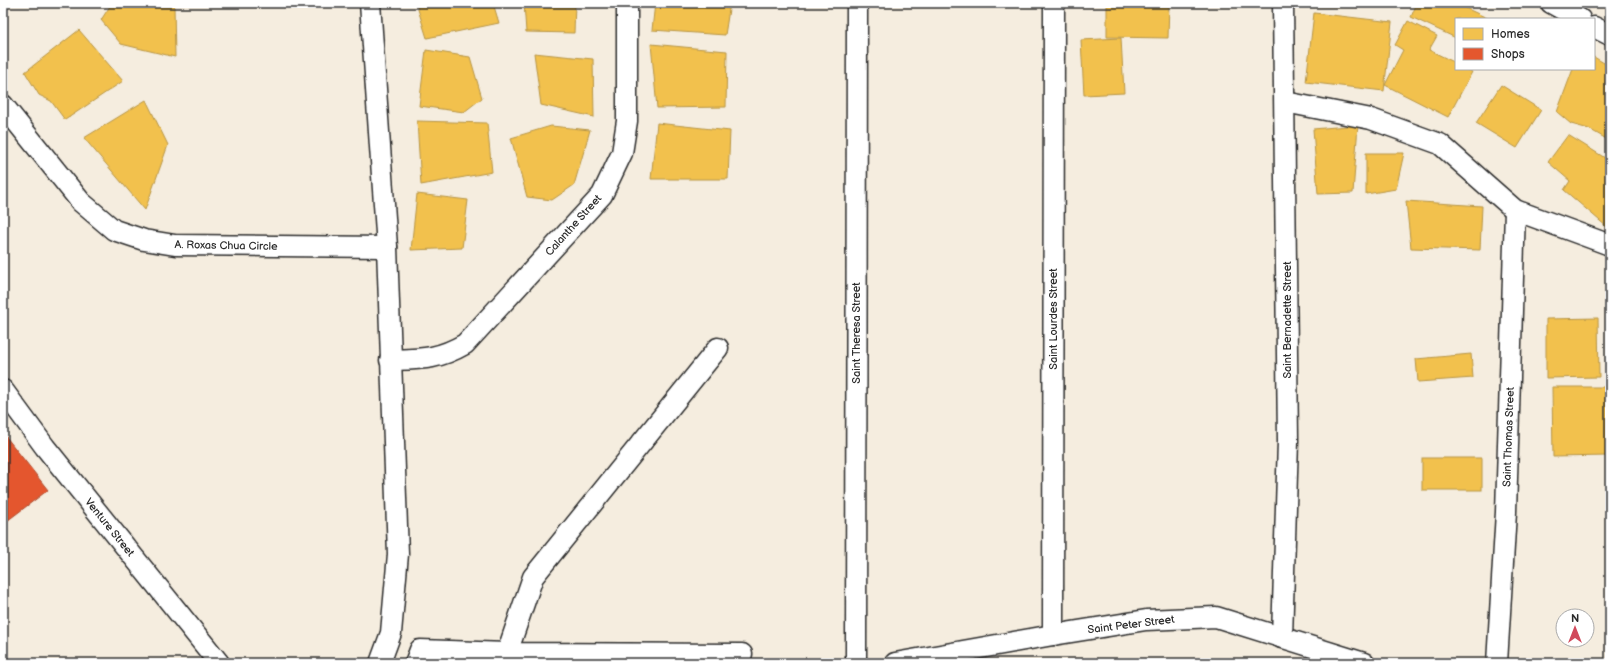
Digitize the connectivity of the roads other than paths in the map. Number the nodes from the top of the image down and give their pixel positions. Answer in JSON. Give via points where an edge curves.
{"nodes":[{"id":1,"x":370,"y":3,"type":"edge"},
{"id":2,"x":627,"y":3,"type":"edge"},
{"id":3,"x":856,"y":3,"type":"edge"},
{"id":4,"x":1054,"y":3,"type":"edge"},
{"id":5,"x":1283,"y":3,"type":"edge"},
{"id":6,"x":1551,"y":3,"type":"edge"},
{"id":7,"x":1578,"y":18,"type":"edge"},
{"id":8,"x":1595,"y":28,"type":"edge"},
{"id":9,"x":1610,"y":36,"type":"edge"},
{"id":10,"x":1285,"y":102,"type":"junction"},
{"id":11,"x":3,"y":105,"type":"edge"},
{"id":12,"x":1515,"y":210,"type":"junction"},
{"id":13,"x":1610,"y":245,"type":"edge"},
{"id":14,"x":387,"y":247,"type":"junction"},
{"id":15,"x":718,"y":348,"type":"dead end"},
{"id":16,"x":390,"y":360,"type":"junction"},
{"id":17,"x":3,"y":390,"type":"edge"},
{"id":18,"x":1053,"y":634,"type":"junction"},
{"id":19,"x":1282,"y":638,"type":"junction"},
{"id":20,"x":507,"y":653,"type":"junction"},
{"id":21,"x":742,"y":654,"type":"dead end"},
{"id":22,"x":219,"y":663,"type":"edge"},
{"id":23,"x":380,"y":663,"type":"edge"},
{"id":24,"x":415,"y":663,"type":"edge"},
{"id":25,"x":856,"y":663,"type":"edge"},
{"id":26,"x":895,"y":663,"type":"edge"},
{"id":27,"x":1364,"y":663,"type":"edge"},
{"id":28,"x":1497,"y":663,"type":"edge"}],
"edges":[{"from":1,"to":14,"type":"street"},
{"from":2,"to":16,"type":"street","name":"Calanthe Street","via":[[626,121],[622,152],[602,195],[465,344],[436,357]]},
{"from":3,"to":25,"type":"street","name":"Saint Theresa Street"},
{"from":4,"to":18,"type":"street","name":"Saint Lourdes Street"},
{"from":5,"to":10,"type":"street","name":"Saint Bernadette Street"},
{"from":6,"to":7,"type":"street"},
{"from":8,"to":9,"type":"street"},
{"from":10,"to":12,"type":"street","via":[[1371,119],[1440,144]]},
{"from":10,"to":19,"type":"street","name":"Saint Bernadette Street","via":[[1288,441]]},
{"from":11,"to":14,"type":"street","name":"A. Roxas Chua Circle","via":[[81,202],[114,230],[144,240],[175,245]]},
{"from":12,"to":13,"type":"street"},
{"from":12,"to":28,"type":"street","name":"Saint Thomas Street","via":[[1506,512]]},
{"from":14,"to":16,"type":"street"},
{"from":15,"to":20,"type":"street","via":[[533,577]]},
{"from":16,"to":23,"type":"street","via":[[398,554],[392,633]]},
{"from":17,"to":22,"type":"street","name":"Venture Street","via":[[45,447]]},
{"from":18,"to":19,"type":"street","name":"Saint Peter Street","via":[[1146,620],[1216,617]]},
{"from":18,"to":26,"type":"street","name":"Saint Peter Street"},
{"from":19,"to":27,"type":"street","name":"Saint Peter Street"},
{"from":20,"to":21,"type":"street"},
{"from":20,"to":24,"type":"street","via":[[420,650]]}]}
